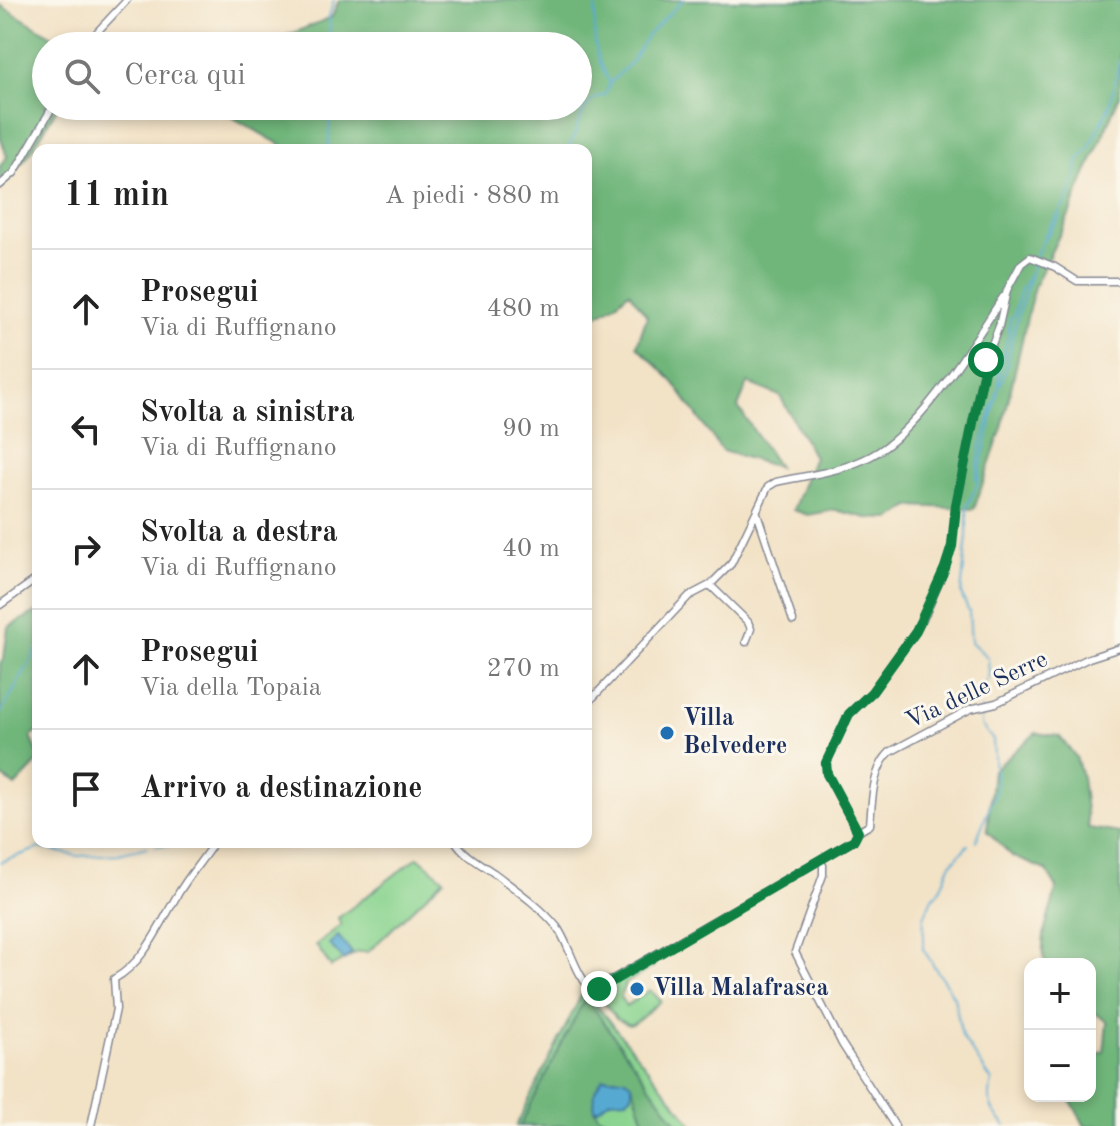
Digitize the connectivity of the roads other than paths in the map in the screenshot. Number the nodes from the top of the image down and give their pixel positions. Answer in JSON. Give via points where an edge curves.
{"nodes":[{"id":1,"x":127,"y":0,"type":"edge"},
{"id":2,"x":97,"y":32,"type":"edge"},
{"id":3,"x":45,"y":120,"type":"edge"},
{"id":4,"x":0,"y":185,"type":"edge"},
{"id":5,"x":1120,"y":281,"type":"edge"},
{"id":6,"x":1007,"y":290,"type":"junction"},
{"id":7,"x":757,"y":513,"type":"junction"},
{"id":8,"x":32,"y":582,"type":"edge"},
{"id":9,"x":710,"y":585,"type":"junction"},
{"id":10,"x":0,"y":605,"type":"edge"},
{"id":11,"x":793,"y":621,"type":"dead end"},
{"id":12,"x":746,"y":642,"type":"dead end"},
{"id":13,"x":1120,"y":648,"type":"edge"},
{"id":14,"x":592,"y":699,"type":"edge"},
{"id":15,"x":858,"y":832,"type":"junction"},
{"id":16,"x":210,"y":848,"type":"edge"},
{"id":17,"x":460,"y":848,"type":"edge"},
{"id":18,"x":819,"y":860,"type":"junction"},
{"id":19,"x":91,"y":1126,"type":"edge"},
{"id":20,"x":895,"y":1126,"type":"edge"}],
"edges":[{"from":1,"to":2,"type":"street"},
{"from":3,"to":4,"type":"street","via":[[14,173]]},
{"from":5,"to":6,"type":"street","via":[[1074,280],[1036,258],[1026,258]]},
{"from":6,"to":7,"type":"street","via":[[924,409],[891,443],[852,465],[776,482],[768,487]]},
{"from":6,"to":15,"type":"street","via":[[986,360],[945,568],[916,631],[872,692],[849,714],[826,763]]},
{"from":7,"to":9,"type":"street","via":[[731,564]]},
{"from":7,"to":11,"type":"street"},
{"from":8,"to":10,"type":"street"},
{"from":9,"to":12,"type":"street","via":[[748,622]]},
{"from":9,"to":14,"type":"street","via":[[689,596]]},
{"from":13,"to":15,"type":"street","name":"Via delle Serre","via":[[996,703],[970,709],[890,752],[878,770],[870,825]]},
{"from":15,"to":18,"type":"street","via":[[854,840]]},
{"from":16,"to":19,"type":"street","via":[[131,969],[114,979],[116,1009]]},
{"from":17,"to":18,"type":"street","via":[[555,924],[584,983],[594,990]]},
{"from":18,"to":20,"type":"street","via":[[823,875],[795,952],[842,1044]]}]}
